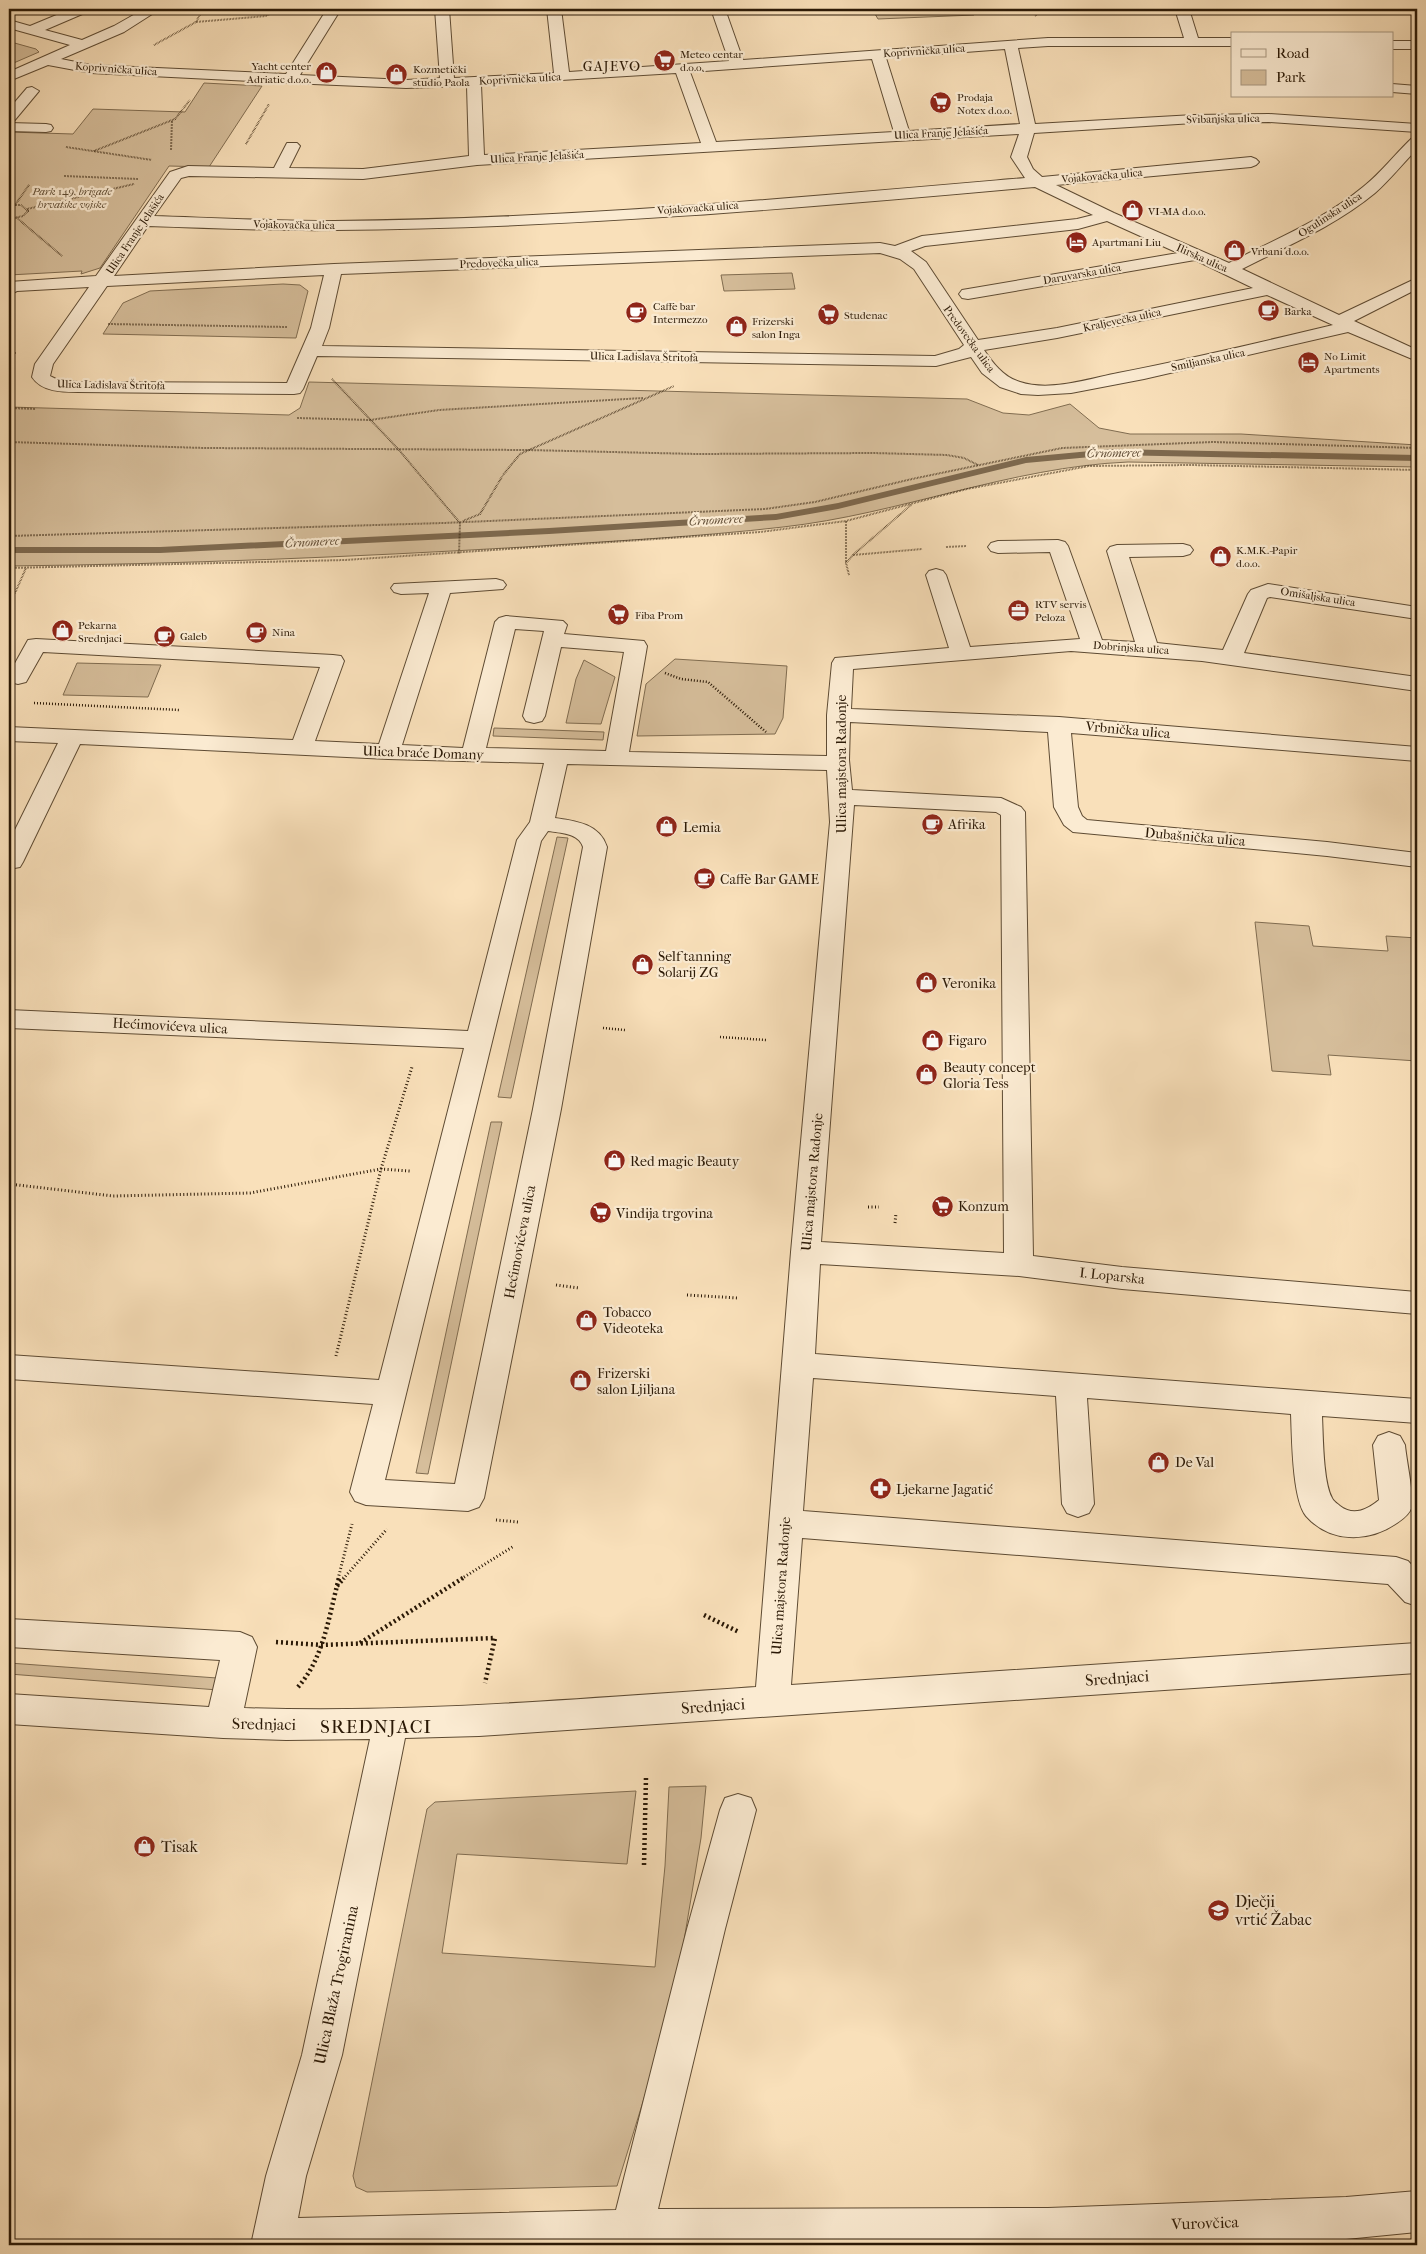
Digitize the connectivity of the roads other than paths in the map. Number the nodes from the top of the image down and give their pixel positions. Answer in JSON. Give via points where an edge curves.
{"nodes":[{"id":1,"x":82,"y":9,"type":"edge"},
{"id":2,"x":153,"y":9,"type":"edge"},
{"id":3,"x":334,"y":9,"type":"edge"},
{"id":4,"x":442,"y":9,"type":"edge"},
{"id":5,"x":554,"y":9,"type":"edge"},
{"id":6,"x":718,"y":9,"type":"edge"},
{"id":7,"x":1182,"y":9,"type":"edge"},
{"id":8,"x":9,"y":24,"type":"edge"},
{"id":9,"x":32,"y":30,"type":"junction"},
{"id":10,"x":1192,"y":41,"type":"junction"},
{"id":11,"x":1231,"y":42,"type":"edge"},
{"id":12,"x":85,"y":44,"type":"junction"},
{"id":13,"x":1394,"y":44,"type":"edge"},
{"id":14,"x":1417,"y":45,"type":"edge"},
{"id":15,"x":1011,"y":46,"type":"junction"},
{"id":16,"x":878,"y":54,"type":"junction"},
{"id":17,"x":48,"y":61,"type":"junction"},
{"id":18,"x":738,"y":65,"type":"junction"},
{"id":19,"x":682,"y":69,"type":"junction"},
{"id":20,"x":562,"y":77,"type":"junction"},
{"id":21,"x":9,"y":78,"type":"edge"},
{"id":22,"x":286,"y":79,"type":"junction"},
{"id":23,"x":474,"y":82,"type":"junction"},
{"id":24,"x":447,"y":83,"type":"junction"},
{"id":25,"x":1394,"y":88,"type":"edge"},
{"id":26,"x":1417,"y":90,"type":"edge"},
{"id":27,"x":32,"y":91,"type":"dead end"},
{"id":28,"x":9,"y":118,"type":"edge"},
{"id":29,"x":9,"y":127,"type":"edge"},
{"id":30,"x":46,"y":128,"type":"dead end"},
{"id":31,"x":1028,"y":128,"type":"junction"},
{"id":32,"x":1417,"y":128,"type":"edge"},
{"id":33,"x":903,"y":136,"type":"junction"},
{"id":34,"x":1417,"y":141,"type":"edge"},
{"id":35,"x":292,"y":146,"type":"dead end"},
{"id":36,"x":711,"y":148,"type":"junction"},
{"id":37,"x":477,"y":160,"type":"junction"},
{"id":38,"x":1251,"y":162,"type":"dead end"},
{"id":39,"x":280,"y":172,"type":"junction"},
{"id":40,"x":1038,"y":182,"type":"junction"},
{"id":41,"x":1108,"y":216,"type":"junction"},
{"id":42,"x":144,"y":221,"type":"junction"},
{"id":43,"x":896,"y":250,"type":"junction"},
{"id":44,"x":1195,"y":255,"type":"junction"},
{"id":45,"x":334,"y":269,"type":"junction"},
{"id":46,"x":1229,"y":269,"type":"junction"},
{"id":47,"x":103,"y":281,"type":"junction"},
{"id":48,"x":1417,"y":283,"type":"edge"},
{"id":49,"x":9,"y":290,"type":"edge"},
{"id":50,"x":1269,"y":290,"type":"junction"},
{"id":51,"x":968,"y":294,"type":"dead end"},
{"id":52,"x":1346,"y":323,"type":"junction"},
{"id":53,"x":974,"y":346,"type":"junction"},
{"id":54,"x":311,"y":351,"type":"junction"},
{"id":55,"x":1417,"y":356,"type":"edge"},
{"id":56,"x":1064,"y":388,"type":"joint"},
{"id":57,"x":998,"y":547,"type":"dead end"},
{"id":58,"x":1183,"y":550,"type":"dead end"},
{"id":59,"x":936,"y":575,"type":"dead end"},
{"id":60,"x":442,"y":586,"type":"junction"},
{"id":61,"x":496,"y":586,"type":"dead end"},
{"id":62,"x":401,"y":588,"type":"dead end"},
{"id":63,"x":1417,"y":613,"type":"edge"},
{"id":64,"x":552,"y":640,"type":"junction"},
{"id":65,"x":1092,"y":646,"type":"junction"},
{"id":66,"x":1148,"y":648,"type":"junction"},
{"id":67,"x":961,"y":653,"type":"junction"},
{"id":68,"x":1231,"y":657,"type":"junction"},
{"id":69,"x":843,"y":663,"type":"joint"},
{"id":70,"x":18,"y":677,"type":"dead end"},
{"id":71,"x":1417,"y":684,"type":"edge"},
{"id":72,"x":838,"y":715,"type":"junction"},
{"id":73,"x":534,"y":716,"type":"dead end"},
{"id":74,"x":1059,"y":724,"type":"junction"},
{"id":75,"x":9,"y":734,"type":"edge"},
{"id":76,"x":72,"y":736,"type":"junction"},
{"id":77,"x":302,"y":747,"type":"junction"},
{"id":78,"x":388,"y":752,"type":"junction"},
{"id":79,"x":1417,"y":754,"type":"edge"},
{"id":80,"x":473,"y":755,"type":"junction"},
{"id":81,"x":557,"y":757,"type":"junction"},
{"id":82,"x":616,"y":759,"type":"junction"},
{"id":83,"x":838,"y":763,"type":"junction"},
{"id":84,"x":843,"y":797,"type":"junction"},
{"id":85,"x":542,"y":823,"type":"junction"},
{"id":86,"x":1417,"y":860,"type":"edge"},
{"id":87,"x":11,"y":862,"type":"dead end"},
{"id":88,"x":9,"y":1019,"type":"edge"},
{"id":89,"x":480,"y":1040,"type":"junction"},
{"id":90,"x":806,"y":1252,"type":"junction"},
{"id":91,"x":1019,"y":1265,"type":"junction"},
{"id":92,"x":1417,"y":1303,"type":"edge"},
{"id":93,"x":799,"y":1365,"type":"junction"},
{"id":94,"x":9,"y":1367,"type":"edge"},
{"id":95,"x":1071,"y":1385,"type":"junction"},
{"id":96,"x":389,"y":1393,"type":"junction"},
{"id":97,"x":1306,"y":1402,"type":"junction"},
{"id":98,"x":1417,"y":1411,"type":"edge"},
{"id":99,"x":1389,"y":1445,"type":"dead end"},
{"id":100,"x":1078,"y":1504,"type":"dead end"},
{"id":101,"x":786,"y":1523,"type":"junction"},
{"id":102,"x":1417,"y":1592,"type":"edge"},
{"id":103,"x":9,"y":1633,"type":"edge"},
{"id":104,"x":1417,"y":1658,"type":"edge"},
{"id":105,"x":772,"y":1702,"type":"junction"},
{"id":106,"x":9,"y":1709,"type":"edge"},
{"id":107,"x":390,"y":1722,"type":"junction"},
{"id":108,"x":223,"y":1723,"type":"junction"},
{"id":109,"x":738,"y":1810,"type":"dead end"},
{"id":110,"x":1417,"y":2212,"type":"edge"},
{"id":111,"x":632,"y":2230,"type":"junction"},
{"id":112,"x":272,"y":2243,"type":"edge"}],
"edges":[{"from":1,"to":9,"type":"street"},
{"from":2,"to":12,"type":"street","via":[[138,20]]},
{"from":3,"to":22,"type":"street"},
{"from":4,"to":24,"type":"street"},
{"from":5,"to":20,"type":"street"},
{"from":6,"to":18,"type":"street"},
{"from":7,"to":10,"type":"street"},
{"from":8,"to":9,"type":"street"},
{"from":9,"to":12,"type":"street"},
{"from":10,"to":11,"type":"street","name":"Koprivnička ulica"},
{"from":10,"to":15,"type":"street","name":"Koprivnička ulica","via":[[1083,41]]},
{"from":12,"to":17,"type":"street"},
{"from":13,"to":14,"type":"street"},
{"from":15,"to":16,"type":"street","name":"Koprivnička ulica"},
{"from":15,"to":31,"type":"street","name":"Ilirska ulica"},
{"from":16,"to":18,"type":"street","name":"Koprivnička ulica"},
{"from":16,"to":33,"type":"street"},
{"from":17,"to":21,"type":"street"},
{"from":17,"to":22,"type":"street","name":"Koprivnička ulica","via":[[91,69]]},
{"from":18,"to":19,"type":"street","name":"Koprivnička ulica"},
{"from":19,"to":20,"type":"street","name":"Koprivnička ulica"},
{"from":19,"to":36,"type":"street"},
{"from":20,"to":23,"type":"street","name":"Koprivnička ulica"},
{"from":22,"to":24,"type":"street","name":"Koprivnička ulica"},
{"from":23,"to":24,"type":"street","name":"Koprivnička ulica"},
{"from":23,"to":37,"type":"street"},
{"from":25,"to":26,"type":"street"},
{"from":27,"to":28,"type":"street"},
{"from":29,"to":30,"type":"street"},
{"from":31,"to":32,"type":"street","name":"Svibanjska ulica","via":[[1269,111]]},
{"from":31,"to":33,"type":"street","name":"Ulica Franje Jelašića"},
{"from":31,"to":40,"type":"street","name":"Ilirska ulica","via":[[1019,157]]},
{"from":33,"to":36,"type":"street","name":"Ulica Franje Jelašića"},
{"from":34,"to":46,"type":"street","name":"Ogulinska ulica","via":[[1369,190],[1339,212],[1280,246]]},
{"from":35,"to":39,"type":"street"},
{"from":36,"to":37,"type":"street","name":"Ulica Franje Jelašića"},
{"from":37,"to":39,"type":"street","name":"Ulica Franje Jelašića","via":[[363,174]]},
{"from":38,"to":40,"type":"street","name":"Vojakovačka ulica"},
{"from":39,"to":42,"type":"street","name":"Ulica Franje Jelašića","via":[[188,171],[176,174],[164,180]]},
{"from":40,"to":41,"type":"street","name":"Ilirska ulica"},
{"from":40,"to":42,"type":"street","name":"Vojakovačka ulica","via":[[541,219],[360,226]]},
{"from":41,"to":43,"type":"street","name":"Predovečka ulica","via":[[1078,224],[922,242]]},
{"from":41,"to":44,"type":"street","name":"Ilirska ulica"},
{"from":42,"to":47,"type":"street","name":"Ulica Franje Jelašića"},
{"from":43,"to":45,"type":"street","name":"Predovečka ulica","via":[[880,248]]},
{"from":43,"to":53,"type":"street","name":"Predovečka ulica","via":[[920,266],[960,330]]},
{"from":44,"to":46,"type":"street","name":"Ilirska ulica"},
{"from":44,"to":51,"type":"street","name":"Daruvarska ulica"},
{"from":45,"to":47,"type":"street","name":"Predovečka ulica"},
{"from":45,"to":54,"type":"street","name":"Ulica Ladislava Štritofa"},
{"from":46,"to":50,"type":"street","name":"Ilirska ulica"},
{"from":47,"to":49,"type":"street","via":[[12,286]]},
{"from":47,"to":54,"type":"street","name":"Ulica Ladislava Štritofa","via":[[43,366],[41,377],[46,382],[78,386],[294,389]]},
{"from":48,"to":52,"type":"street","name":"Smiljanska ulica"},
{"from":50,"to":52,"type":"street","name":"Ilirska ulica"},
{"from":50,"to":53,"type":"street","name":"Kraljevečka ulica","via":[[1057,333]]},
{"from":52,"to":55,"type":"street","name":"Ilirska ulica"},
{"from":52,"to":56,"type":"street","name":"Smiljanska ulica","via":[[1211,360]]},
{"from":53,"to":54,"type":"street","name":"Ulica Ladislava Štritofa","via":[[965,353],[936,361]]},
{"from":53,"to":56,"type":"street","name":"Predovečka ulica","via":[[988,369],[1012,386],[1042,390]]},
{"from":57,"to":65,"type":"street","via":[[1058,546]]},
{"from":58,"to":66,"type":"street","via":[[1117,551]]},
{"from":59,"to":67,"type":"street"},
{"from":60,"to":61,"type":"street"},
{"from":60,"to":62,"type":"street"},
{"from":60,"to":78,"type":"street"},
{"from":63,"to":68,"type":"street","name":"Omišaljska ulica","via":[[1268,590],[1258,594]]},
{"from":64,"to":73,"type":"street"},
{"from":64,"to":80,"type":"street","via":[[556,625],[506,622]]},
{"from":64,"to":82,"type":"street","via":[[636,646]]},
{"from":65,"to":66,"type":"street","name":"Dobrinjska ulica"},
{"from":65,"to":67,"type":"street","name":"Dobrinjska ulica"},
{"from":66,"to":68,"type":"street","name":"Dobrinjska ulica"},
{"from":67,"to":69,"type":"street","name":"Dobrinjska ulica"},
{"from":68,"to":71,"type":"street","name":"Dobrinjska ulica"},
{"from":69,"to":72,"type":"street","name":"Ulica majstora Radonje"},
{"from":70,"to":77,"type":"street","via":[[36,646],[333,661]]},
{"from":72,"to":74,"type":"street","name":"Vrbnička ulica"},
{"from":72,"to":83,"type":"street","name":"Ulica majstora Radonje"},
{"from":74,"to":79,"type":"street","name":"Vrbnička ulica"},
{"from":74,"to":86,"type":"street","name":"Dubašnička ulica","via":[[1066,807],[1072,820],[1081,827]]},
{"from":75,"to":76,"type":"street","name":"Ulica braće Domany"},
{"from":76,"to":77,"type":"street","name":"Ulica braće Domany"},
{"from":76,"to":87,"type":"street"},
{"from":77,"to":78,"type":"street","name":"Ulica braće Domany"},
{"from":78,"to":80,"type":"street","name":"Ulica braće Domany"},
{"from":80,"to":81,"type":"street","name":"Ulica braće Domany"},
{"from":81,"to":82,"type":"street","name":"Ulica braće Domany"},
{"from":81,"to":85,"type":"street","name":"Hećimovićeva ulica"},
{"from":82,"to":83,"type":"street","name":"Ulica braće Domany"},
{"from":83,"to":84,"type":"street","name":"Ulica majstora Radonje"},
{"from":84,"to":90,"type":"street","name":"Ulica majstora Radonje"},
{"from":84,"to":91,"type":"street","via":[[1001,804],[1012,812]]},
{"from":85,"to":89,"type":"street","name":"Hećimovićeva ulica","via":[[530,840]]},
{"from":85,"to":96,"type":"street","name":"Hećimovićeva ulica","via":[[583,832],[591,837],[595,847],[547,1109],[468,1498],[366,1492]]},
{"from":88,"to":89,"type":"street","name":"Hećimovićeva ulica"},
{"from":89,"to":96,"type":"street","name":"Hećimovićeva ulica"},
{"from":90,"to":91,"type":"street","name":"I. Loparska"},
{"from":90,"to":93,"type":"street","name":"Ulica majstora Radonje"},
{"from":91,"to":92,"type":"street","name":"I. Loparska","via":[[1122,1278]]},
{"from":93,"to":95,"type":"street"},
{"from":93,"to":101,"type":"street","name":"Ulica majstora Radonje"},
{"from":94,"to":96,"type":"street"},
{"from":95,"to":97,"type":"street"},
{"from":95,"to":100,"type":"street"},
{"from":97,"to":98,"type":"street"},
{"from":97,"to":99,"type":"street","via":[[1309,1466],[1317,1506],[1336,1521],[1358,1525],[1381,1518],[1396,1505]]},
{"from":101,"to":102,"type":"street","via":[[1396,1571]]},
{"from":101,"to":105,"type":"street","name":"Ulica majstora Radonje"},
{"from":103,"to":108,"type":"street","via":[[240,1647]]},
{"from":104,"to":105,"type":"street","name":"Srednjaci"},
{"from":105,"to":107,"type":"street","name":"Srednjaci","via":[[479,1721]]},
{"from":106,"to":108,"type":"street","name":"Srednjaci"},
{"from":107,"to":108,"type":"street","name":"Srednjaci"},
{"from":107,"to":112,"type":"street","name":"Ulica Blaža Trogiranina","via":[[322,2055],[286,2176]]},
{"from":109,"to":111,"type":"street"},
{"from":110,"to":111,"type":"street","name":"Vurovčica","via":[[1048,2229]]},
{"from":111,"to":112,"type":"street","name":"Vurovčica","via":[[329,2237]]}]}
